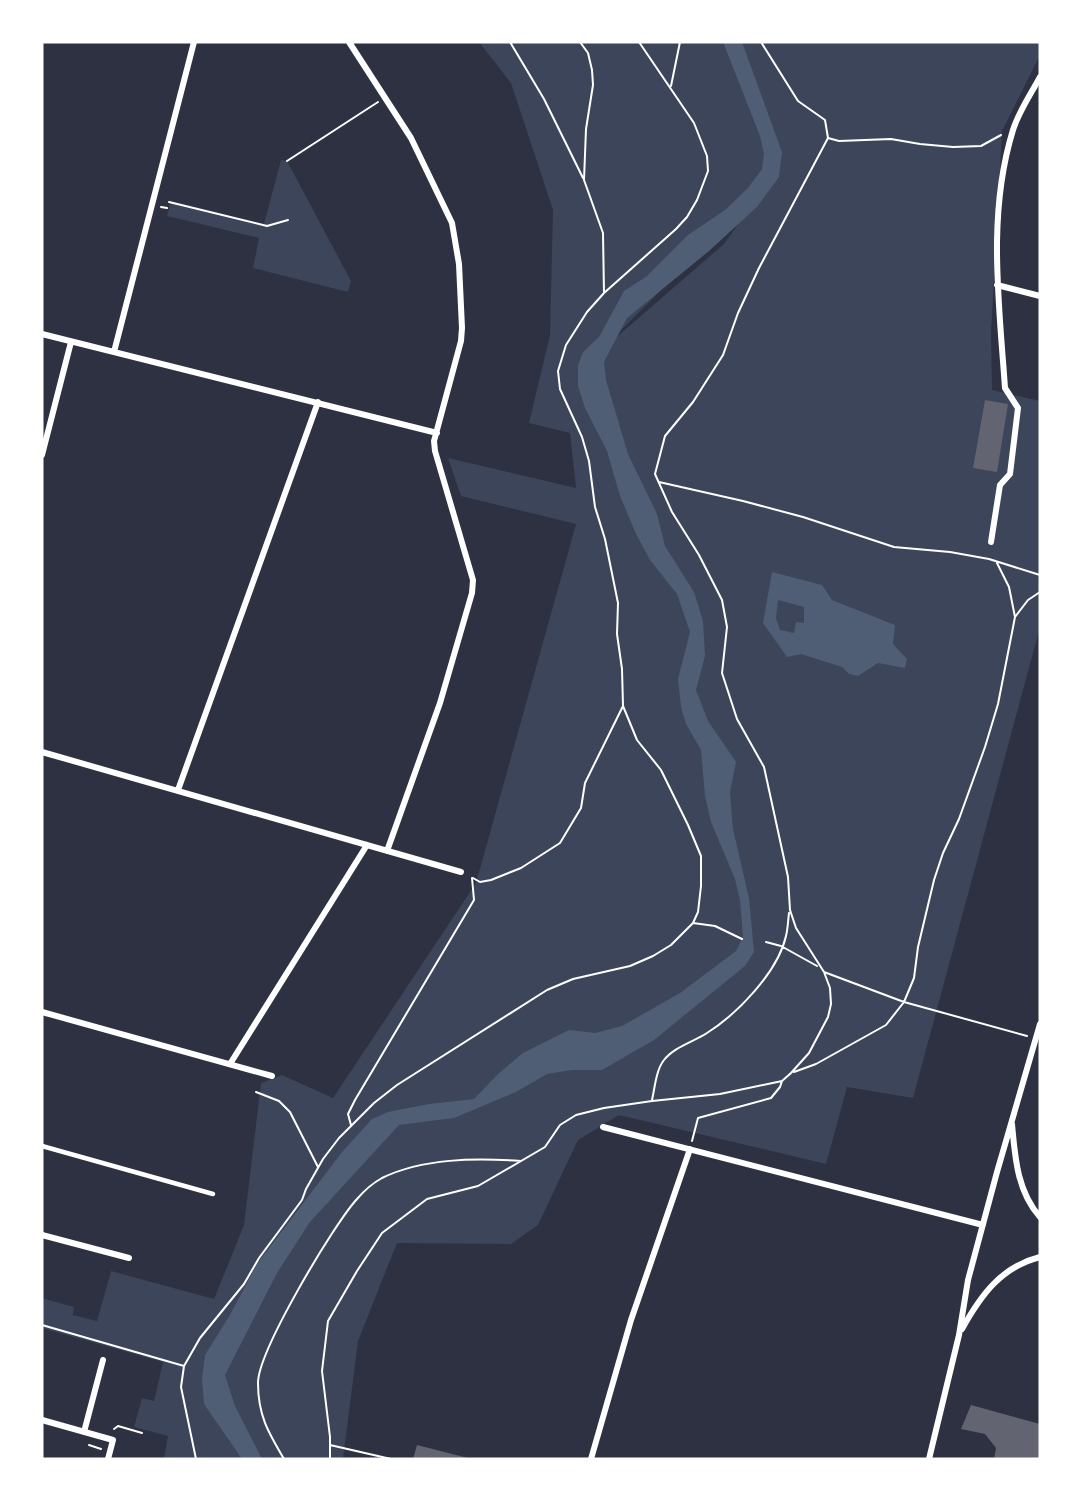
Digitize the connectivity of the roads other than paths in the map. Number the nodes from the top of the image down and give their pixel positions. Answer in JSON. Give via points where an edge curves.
{"nodes":[{"id":1,"x":194,"y":42,"type":"edge"},
{"id":2,"x":349,"y":42,"type":"edge"},
{"id":3,"x":1040,"y":77,"type":"edge"},
{"id":4,"x":998,"y":285,"type":"junction"},
{"id":5,"x":1040,"y":296,"type":"edge"},
{"id":6,"x":42,"y":334,"type":"edge"},
{"id":7,"x":71,"y":342,"type":"junction"},
{"id":8,"x":114,"y":352,"type":"junction"},
{"id":9,"x":318,"y":402,"type":"junction"},
{"id":10,"x":437,"y":433,"type":"junction"},
{"id":11,"x":42,"y":455,"type":"edge"},
{"id":12,"x":991,"y":542,"type":"dead end"},
{"id":13,"x":42,"y":752,"type":"edge"},
{"id":14,"x":178,"y":790,"type":"junction"},
{"id":15,"x":367,"y":846,"type":"junction"},
{"id":16,"x":387,"y":850,"type":"junction"},
{"id":17,"x":461,"y":872,"type":"road end"},
{"id":18,"x":42,"y":1012,"type":"edge"},
{"id":19,"x":1040,"y":1027,"type":"edge"},
{"id":20,"x":230,"y":1064,"type":"junction"},
{"id":21,"x":272,"y":1076,"type":"dead end"},
{"id":22,"x":1012,"y":1120,"type":"junction"},
{"id":23,"x":603,"y":1127,"type":"dead end"},
{"id":24,"x":42,"y":1146,"type":"edge"},
{"id":25,"x":690,"y":1149,"type":"junction"},
{"id":26,"x":213,"y":1194,"type":"dead end"},
{"id":27,"x":1040,"y":1217,"type":"edge"},
{"id":28,"x":983,"y":1226,"type":"junction"},
{"id":29,"x":42,"y":1234,"type":"edge"},
{"id":30,"x":1040,"y":1257,"type":"edge"},
{"id":31,"x":129,"y":1258,"type":"dead end"},
{"id":32,"x":959,"y":1335,"type":"junction"},
{"id":33,"x":103,"y":1360,"type":"dead end"},
{"id":34,"x":42,"y":1420,"type":"edge"},
{"id":35,"x":84,"y":1432,"type":"junction"},
{"id":36,"x":108,"y":1459,"type":"edge"},
{"id":37,"x":591,"y":1459,"type":"edge"},
{"id":38,"x":929,"y":1459,"type":"edge"}],
"edges":[{"from":1,"to":8,"type":"street"},
{"from":2,"to":10,"type":"street","via":[[411,138],[449,214],[459,264],[461,341]]},
{"from":3,"to":4,"type":"street","via":[[1014,128],[1002,178],[996,233]]},
{"from":4,"to":5,"type":"street"},
{"from":4,"to":12,"type":"street","via":[[1005,388],[1018,408],[1010,474],[1000,485]]},
{"from":6,"to":7,"type":"street"},
{"from":7,"to":8,"type":"street"},
{"from":7,"to":11,"type":"street"},
{"from":8,"to":9,"type":"street"},
{"from":9,"to":10,"type":"street"},
{"from":9,"to":14,"type":"street"},
{"from":10,"to":16,"type":"street","via":[[435,451],[473,580],[472,593],[440,703]]},
{"from":13,"to":14,"type":"street"},
{"from":14,"to":15,"type":"street"},
{"from":15,"to":16,"type":"street"},
{"from":15,"to":20,"type":"street"},
{"from":16,"to":17,"type":"street"},
{"from":18,"to":20,"type":"street"},
{"from":19,"to":22,"type":"street"},
{"from":20,"to":21,"type":"street"},
{"from":22,"to":27,"type":"street","via":[[1020,1182]]},
{"from":22,"to":28,"type":"street"},
{"from":23,"to":25,"type":"street"},
{"from":24,"to":26,"type":"lane"},
{"from":25,"to":28,"type":"street"},
{"from":25,"to":37,"type":"street","via":[[635,1309]]},
{"from":28,"to":32,"type":"street","via":[[968,1280]]},
{"from":29,"to":31,"type":"street"},
{"from":30,"to":32,"type":"street","via":[[1012,1268],[995,1281]]},
{"from":32,"to":38,"type":"street"},
{"from":33,"to":35,"type":"street"},
{"from":34,"to":35,"type":"street"},
{"from":35,"to":36,"type":"street","via":[[112,1440]]}]}
